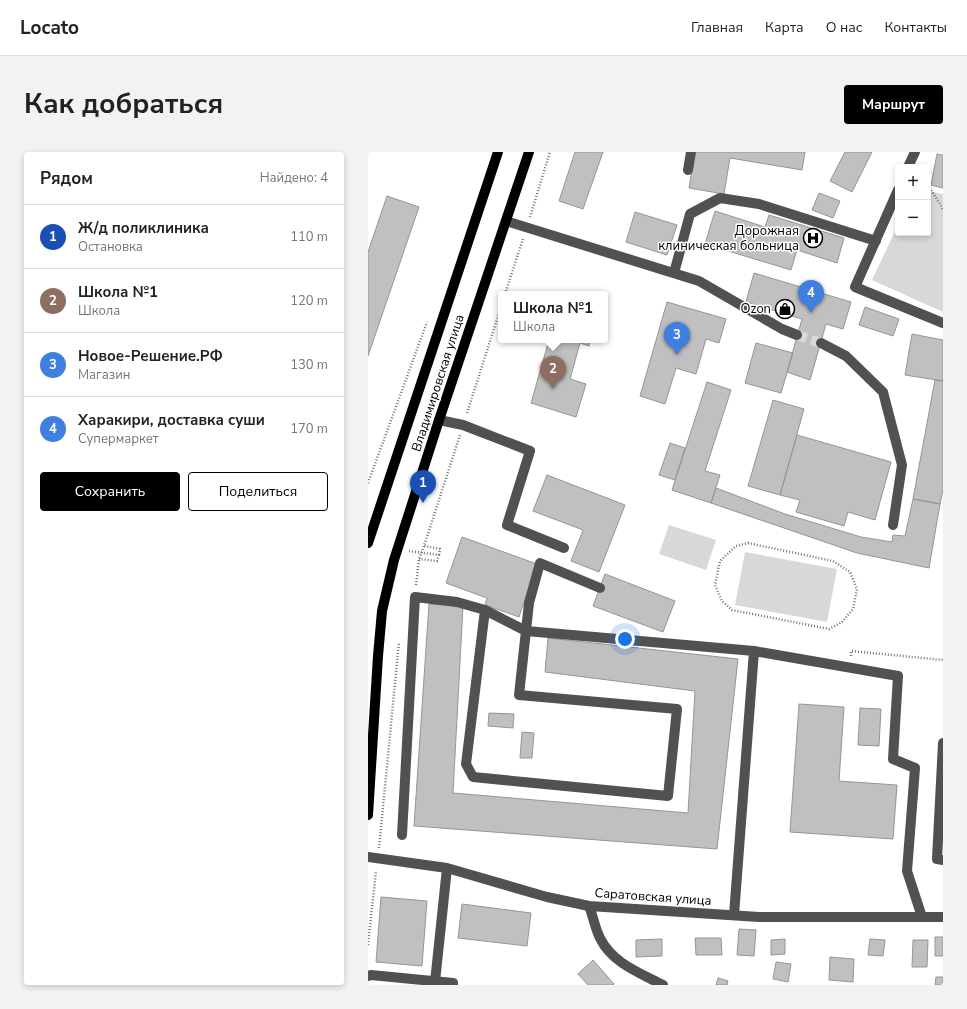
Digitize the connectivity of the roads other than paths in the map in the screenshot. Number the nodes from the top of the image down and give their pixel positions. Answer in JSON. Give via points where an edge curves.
{"nodes":[{"id":1,"x":498,"y":152,"type":"edge"},
{"id":2,"x":529,"y":152,"type":"edge"},
{"id":3,"x":691,"y":152,"type":"edge"},
{"id":4,"x":915,"y":152,"type":"edge"},
{"id":5,"x":909,"y":164,"type":"edge"},
{"id":6,"x":688,"y":170,"type":"dead end"},
{"id":7,"x":895,"y":197,"type":"edge"},
{"id":8,"x":506,"y":221,"type":"junction"},
{"id":9,"x":876,"y":241,"type":"junction"},
{"id":10,"x":674,"y":273,"type":"junction"},
{"id":11,"x":943,"y":323,"type":"edge"},
{"id":12,"x":798,"y":336,"type":"tunnel mouth"},
{"id":13,"x":821,"y":343,"type":"tunnel mouth"},
{"id":14,"x":439,"y":420,"type":"junction"},
{"id":15,"x":893,"y":524,"type":"dead end"},
{"id":16,"x":368,"y":543,"type":"edge"},
{"id":17,"x":564,"y":548,"type":"dead end"},
{"id":18,"x":600,"y":588,"type":"dead end"},
{"id":19,"x":485,"y":610,"type":"junction"},
{"id":20,"x":526,"y":631,"type":"junction"},
{"id":21,"x":754,"y":652,"type":"junction"},
{"id":22,"x":943,"y":743,"type":"edge"},
{"id":23,"x":942,"y":761,"type":"edge"},
{"id":24,"x":368,"y":815,"type":"edge"},
{"id":25,"x":402,"y":835,"type":"dead end"},
{"id":26,"x":373,"y":857,"type":"edge"},
{"id":27,"x":943,"y":860,"type":"edge"},
{"id":28,"x":447,"y":868,"type":"junction"},
{"id":29,"x":590,"y":906,"type":"junction"},
{"id":30,"x":734,"y":915,"type":"junction"},
{"id":31,"x":922,"y":917,"type":"junction"},
{"id":32,"x":943,"y":917,"type":"edge"},
{"id":33,"x":368,"y":976,"type":"edge"},
{"id":34,"x":435,"y":982,"type":"junction"},
{"id":35,"x":454,"y":984,"type":"edge"},
{"id":36,"x":663,"y":985,"type":"edge"}],
"edges":[{"from":1,"to":16,"type":"main road","name":"Владимировская улица"},
{"from":2,"to":8,"type":"main road","name":"Владимировская улица"},
{"from":3,"to":6,"type":"street"},
{"from":4,"to":5,"type":"street"},
{"from":7,"to":9,"type":"street"},
{"from":8,"to":10,"type":"street"},
{"from":8,"to":14,"type":"main road","name":"Владимировская улица"},
{"from":9,"to":10,"type":"street","via":[[759,204],[720,198],[690,214]]},
{"from":9,"to":11,"type":"street","via":[[855,287]]},
{"from":10,"to":12,"type":"street","via":[[699,281]]},
{"from":13,"to":15,"type":"street","via":[[846,356],[883,392],[902,465]]},
{"from":14,"to":17,"type":"street","via":[[463,426],[530,451],[507,525]]},
{"from":14,"to":24,"type":"main road","name":"Владимировская улица","via":[[394,560],[382,611]]},
{"from":18,"to":20,"type":"street","via":[[540,563],[529,603]]},
{"from":19,"to":20,"type":"street"},
{"from":19,"to":20,"type":"street","via":[[466,764],[473,776],[668,796],[676,709],[519,695]]},
{"from":19,"to":25,"type":"street","via":[[457,602],[415,597]]},
{"from":20,"to":21,"type":"street"},
{"from":21,"to":30,"type":"street"},
{"from":21,"to":31,"type":"street","via":[[898,676],[893,759],[915,768],[907,871]]},
{"from":22,"to":23,"type":"street"},
{"from":23,"to":27,"type":"street","via":[[937,859]]},
{"from":26,"to":28,"type":"street","name":"Саратовская улица"},
{"from":28,"to":29,"type":"street","name":"Саратовская улица","via":[[547,897]]},
{"from":28,"to":34,"type":"street"},
{"from":29,"to":30,"type":"street","name":"Саратовская улица"},
{"from":29,"to":36,"type":"street","via":[[600,938],[612,955],[625,966]]},
{"from":30,"to":31,"type":"street","name":"Саратовская улица"},
{"from":31,"to":32,"type":"street","name":"Саратовская улица"},
{"from":33,"to":34,"type":"street"},
{"from":34,"to":35,"type":"street"}]}
